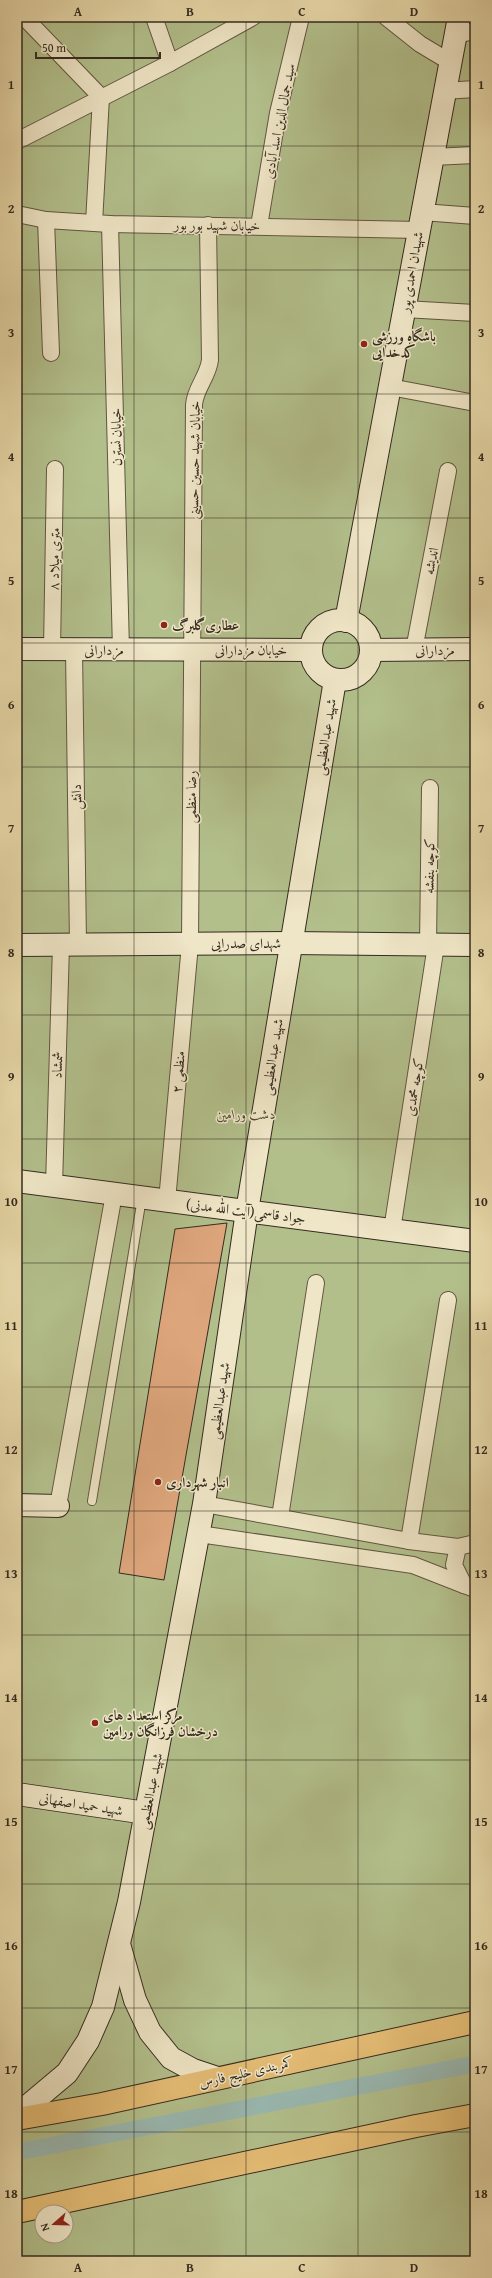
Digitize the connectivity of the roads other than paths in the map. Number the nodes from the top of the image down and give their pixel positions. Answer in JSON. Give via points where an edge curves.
{"nodes":[{"id":1,"x":24,"y":17,"type":"edge"},
{"id":2,"x":154,"y":17,"type":"edge"},
{"id":3,"x":252,"y":17,"type":"edge"},
{"id":4,"x":301,"y":17,"type":"edge"},
{"id":5,"x":386,"y":17,"type":"edge"},
{"id":6,"x":463,"y":28,"type":"edge"},
{"id":7,"x":450,"y":62,"type":"junction"},
{"id":8,"x":170,"y":63,"type":"junction"},
{"id":9,"x":475,"y":89,"type":"edge"},
{"id":10,"x":444,"y":91,"type":"junction"},
{"id":11,"x":101,"y":97,"type":"junction"},
{"id":12,"x":17,"y":141,"type":"edge"},
{"id":13,"x":475,"y":155,"type":"edge"},
{"id":14,"x":432,"y":157,"type":"junction"},
{"id":15,"x":17,"y":214,"type":"edge"},
{"id":16,"x":475,"y":216,"type":"edge"},
{"id":17,"x":46,"y":220,"type":"junction"},
{"id":18,"x":420,"y":221,"type":"junction"},
{"id":19,"x":94,"y":223,"type":"junction"},
{"id":20,"x":110,"y":224,"type":"junction"},
{"id":21,"x":208,"y":225,"type":"junction"},
{"id":22,"x":259,"y":226,"type":"junction"},
{"id":23,"x":404,"y":309,"type":"junction"},
{"id":24,"x":475,"y":313,"type":"edge"},
{"id":25,"x":51,"y":353,"type":"dead end"},
{"id":26,"x":390,"y":387,"type":"junction"},
{"id":27,"x":475,"y":403,"type":"edge"},
{"id":28,"x":55,"y":469,"type":"dead end"},
{"id":29,"x":448,"y":471,"type":"dead end"},
{"id":30,"x":346,"y":621,"type":"junction"},
{"id":31,"x":475,"y":646,"type":"edge"},
{"id":32,"x":17,"y":649,"type":"edge"},
{"id":33,"x":52,"y":650,"type":"junction"},
{"id":34,"x":74,"y":650,"type":"junction"},
{"id":35,"x":121,"y":650,"type":"junction"},
{"id":36,"x":192,"y":650,"type":"junction"},
{"id":37,"x":310,"y":650,"type":"junction"},
{"id":38,"x":371,"y":650,"type":"junction"},
{"id":39,"x":414,"y":650,"type":"junction"},
{"id":40,"x":335,"y":680,"type":"junction"},
{"id":41,"x":430,"y":788,"type":"dead end"},
{"id":42,"x":291,"y":943,"type":"junction"},
{"id":43,"x":190,"y":944,"type":"junction"},
{"id":44,"x":432,"y":944,"type":"junction"},
{"id":45,"x":17,"y":945,"type":"edge"},
{"id":46,"x":69,"y":945,"type":"junction"},
{"id":47,"x":475,"y":946,"type":"edge"},
{"id":48,"x":17,"y":1181,"type":"edge"},
{"id":49,"x":54,"y":1186,"type":"junction"},
{"id":50,"x":114,"y":1194,"type":"junction"},
{"id":51,"x":142,"y":1198,"type":"junction"},
{"id":52,"x":167,"y":1201,"type":"junction"},
{"id":53,"x":247,"y":1211,"type":"junction"},
{"id":54,"x":392,"y":1230,"type":"junction"},
{"id":55,"x":475,"y":1241,"type":"edge"},
{"id":56,"x":316,"y":1283,"type":"dead end"},
{"id":57,"x":448,"y":1300,"type":"dead end"},
{"id":58,"x":92,"y":1502,"type":"dead end"},
{"id":59,"x":17,"y":1504,"type":"edge"},
{"id":60,"x":204,"y":1504,"type":"junction"},
{"id":61,"x":58,"y":1506,"type":"joint"},
{"id":62,"x":280,"y":1517,"type":"junction"},
{"id":63,"x":199,"y":1534,"type":"junction"},
{"id":64,"x":409,"y":1541,"type":"junction"},
{"id":65,"x":475,"y":1543,"type":"edge"},
{"id":66,"x":458,"y":1547,"type":"junction"},
{"id":67,"x":470,"y":1587,"type":"edge"},
{"id":68,"x":17,"y":1794,"type":"edge"},
{"id":69,"x":146,"y":1814,"type":"junction"},
{"id":70,"x":119,"y":1942,"type":"junction"},
{"id":71,"x":475,"y":2022,"type":"edge"},
{"id":72,"x":217,"y":2078,"type":"junction"},
{"id":73,"x":17,"y":2116,"type":"edge"},
{"id":74,"x":475,"y":2116,"type":"edge"},
{"id":75,"x":17,"y":2119,"type":"edge"},
{"id":76,"x":17,"y":2212,"type":"edge"}],
"edges":[{"from":1,"to":11,"type":"street"},
{"from":2,"to":8,"type":"street"},
{"from":3,"to":8,"type":"street"},
{"from":4,"to":22,"type":"street","name":"سید جمال الدین اسد آبادی","via":[[278,114]]},
{"from":5,"to":7,"type":"street","via":[[420,44]]},
{"from":6,"to":7,"type":"street","name":"شهیدان احمدی پور"},
{"from":7,"to":10,"type":"street","name":"شهیدان احمدی پور"},
{"from":8,"to":11,"type":"street"},
{"from":9,"to":10,"type":"street"},
{"from":10,"to":14,"type":"street","name":"شهیدان احمدی پور"},
{"from":11,"to":12,"type":"street"},
{"from":11,"to":19,"type":"street"},
{"from":13,"to":14,"type":"street"},
{"from":14,"to":18,"type":"street","name":"شهیدان احمدی پور"},
{"from":15,"to":17,"type":"street","name":"خیابان شهید بور بور"},
{"from":16,"to":18,"type":"street","name":"خیابان شهید بور بور"},
{"from":17,"to":19,"type":"street","name":"خیابان شهید بور بور"},
{"from":17,"to":25,"type":"street"},
{"from":18,"to":22,"type":"street","name":"خیابان شهید بور بور"},
{"from":18,"to":23,"type":"street","name":"شهیدان احمدی پور"},
{"from":19,"to":20,"type":"street","name":"خیابان شهید بور بور"},
{"from":20,"to":21,"type":"street","name":"خیابان شهید بور بور"},
{"from":20,"to":35,"type":"street","name":"خیابان نسترن"},
{"from":21,"to":22,"type":"street","name":"خیابان شهید بور بور"},
{"from":21,"to":36,"type":"street","name":"خیابان شهید حسین حسینی","via":[[210,360],[207,372],[194,397]]},
{"from":23,"to":24,"type":"street"},
{"from":23,"to":26,"type":"street","name":"شهیدان احمدی پور"},
{"from":26,"to":27,"type":"street"},
{"from":26,"to":30,"type":"street","name":"شهیدان احمدی پور"},
{"from":28,"to":33,"type":"street","name":"۸ متری میلاد"},
{"from":29,"to":39,"type":"street","name":"اندیشه"},
{"from":30,"to":37,"type":"street","via":[[329,622],[319,628]]},
{"from":30,"to":38,"type":"street","via":[[362,629],[369,639]]},
{"from":31,"to":39,"type":"street","name":"مزدارانی"},
{"from":32,"to":33,"type":"street","name":"مزدارانی"},
{"from":33,"to":34,"type":"street","name":"مزدارانی"},
{"from":34,"to":35,"type":"street","name":"مزدارانی"},
{"from":34,"to":46,"type":"street","name":"دانش"},
{"from":35,"to":36,"type":"street","name":"مزدارانی"},
{"from":36,"to":37,"type":"street","name":"خیابان مزدارانی"},
{"from":36,"to":43,"type":"street","name":"رضا منظمی"},
{"from":37,"to":40,"type":"street","via":[[312,662],[319,672]]},
{"from":38,"to":39,"type":"street","name":"مزدارانی"},
{"from":38,"to":40,"type":"street","via":[[369,662],[362,672],[352,679]]},
{"from":40,"to":42,"type":"street","name":"شهید عبدالعظیمی"},
{"from":41,"to":44,"type":"street","name":"کوچه بنفشه"},
{"from":42,"to":43,"type":"street","name":"شهدای صدرایی"},
{"from":42,"to":44,"type":"street","name":"شهدای صدرایی"},
{"from":42,"to":53,"type":"street","name":"شهید عبدالعظیمی"},
{"from":43,"to":46,"type":"street","name":"شهدای صدرایی"},
{"from":43,"to":52,"type":"street","name":"منظمی ۲"},
{"from":44,"to":47,"type":"street","name":"شهدای صدرایی"},
{"from":44,"to":54,"type":"street","name":"کوچه محمدی"},
{"from":45,"to":46,"type":"street","name":"شهدای صدرایی"},
{"from":46,"to":49,"type":"street","name":"شمشاد"},
{"from":48,"to":49,"type":"street","name":"جواد قاسمی(آیت الله مدنی)"},
{"from":49,"to":50,"type":"street","name":"جواد قاسمی(آیت الله مدنی)"},
{"from":50,"to":51,"type":"street","name":"جواد قاسمی(آیت الله مدنی)"},
{"from":50,"to":61,"type":"street"},
{"from":51,"to":52,"type":"street","name":"جواد قاسمی(آیت الله مدنی)"},
{"from":51,"to":58,"type":"lane"},
{"from":52,"to":53,"type":"street","name":"جواد قاسمی(آیت الله مدنی)"},
{"from":53,"to":54,"type":"street","name":"جواد قاسمی(آیت الله مدنی)"},
{"from":53,"to":60,"type":"street","name":"شهید عبدالعظیمی"},
{"from":54,"to":55,"type":"street","name":"جواد قاسمی(آیت الله مدنی)"},
{"from":56,"to":62,"type":"street"},
{"from":57,"to":64,"type":"street"},
{"from":59,"to":61,"type":"street"},
{"from":60,"to":62,"type":"street"},
{"from":60,"to":63,"type":"street","name":"شهید عبدالعظیمی"},
{"from":62,"to":64,"type":"street"},
{"from":63,"to":67,"type":"street","via":[[413,1565]]},
{"from":63,"to":69,"type":"street","name":"شهید عبدالعظیمی"},
{"from":64,"to":66,"type":"street"},
{"from":65,"to":66,"type":"street"},
{"from":66,"to":67,"type":"street","via":[[454,1565]]},
{"from":68,"to":69,"type":"street","name":"شهید حمید اصفهانی"},
{"from":69,"to":70,"type":"street","name":"شهید عبدالعظیمی"},
{"from":70,"to":72,"type":"street","name":"شهید عبدالعظیمی","via":[[135,2000],[150,2032],[171,2058],[193,2070]]},
{"from":70,"to":73,"type":"street","via":[[103,2007],[88,2041],[68,2073]]},
{"from":71,"to":72,"type":"main road","name":"کمربندی خلیج فارس"},
{"from":72,"to":75,"type":"main road","name":"کمربندی خلیج فارس","via":[[102,2104]]},
{"from":74,"to":76,"type":"main road","via":[[416,2126]]}]}
